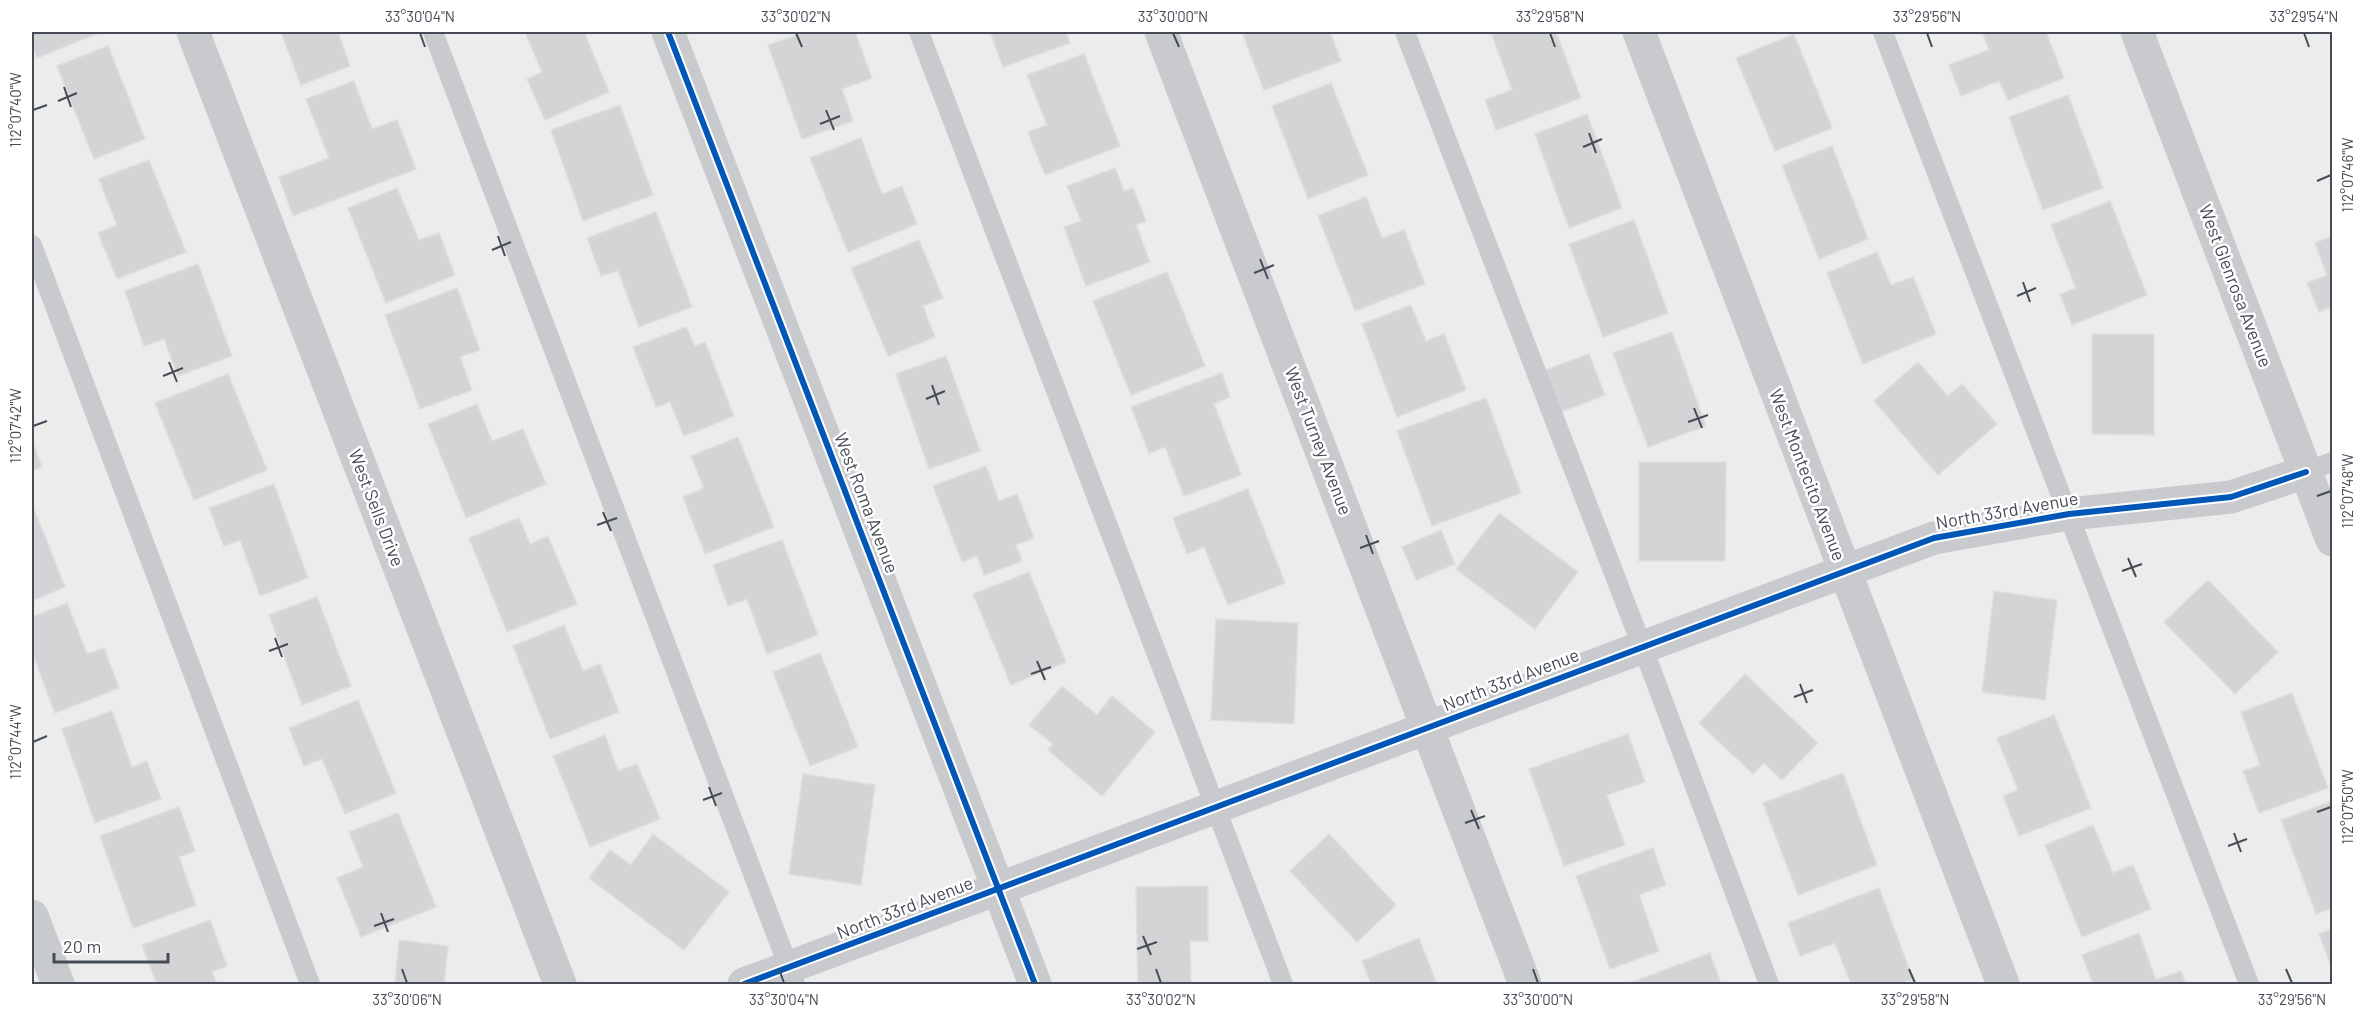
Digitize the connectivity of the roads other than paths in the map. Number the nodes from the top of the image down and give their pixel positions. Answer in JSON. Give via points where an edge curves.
{"nodes":[{"id":1,"x":193,"y":32,"type":"edge"},
{"id":2,"x":433,"y":32,"type":"edge"},
{"id":3,"x":668,"y":32,"type":"edge"},
{"id":4,"x":919,"y":32,"type":"edge"},
{"id":5,"x":1161,"y":32,"type":"edge"},
{"id":6,"x":1405,"y":32,"type":"edge"},
{"id":7,"x":1639,"y":32,"type":"edge"},
{"id":8,"x":1883,"y":32,"type":"edge"},
{"id":9,"x":2137,"y":32,"type":"edge"},
{"id":10,"x":32,"y":245,"type":"edge"},
{"id":11,"x":2319,"y":467,"type":"edge"},
{"id":12,"x":2069,"y":514,"type":"junction"},
{"id":13,"x":2332,"y":540,"type":"edge"},
{"id":14,"x":1843,"y":571,"type":"junction"},
{"id":15,"x":1642,"y":647,"type":"junction"},
{"id":16,"x":1428,"y":728,"type":"junction"},
{"id":17,"x":1215,"y":807,"type":"junction"},
{"id":18,"x":999,"y":889,"type":"junction"},
{"id":19,"x":32,"y":916,"type":"edge"},
{"id":20,"x":792,"y":976,"type":"edge"},
{"id":21,"x":58,"y":984,"type":"edge"},
{"id":22,"x":310,"y":984,"type":"edge"},
{"id":23,"x":560,"y":984,"type":"edge"},
{"id":24,"x":744,"y":984,"type":"edge"},
{"id":25,"x":1035,"y":984,"type":"edge"},
{"id":26,"x":1283,"y":984,"type":"edge"},
{"id":27,"x":1525,"y":984,"type":"edge"},
{"id":28,"x":1769,"y":984,"type":"edge"},
{"id":29,"x":2002,"y":984,"type":"edge"},
{"id":30,"x":2250,"y":984,"type":"edge"}],
"edges":[{"from":1,"to":23,"type":"street","name":"West Sells Drive"},
{"from":2,"to":20,"type":"lane"},
{"from":3,"to":18,"type":"street","name":"West Roma Avenue"},
{"from":4,"to":17,"type":"lane"},
{"from":5,"to":16,"type":"street","name":"West Turney Avenue"},
{"from":6,"to":15,"type":"lane"},
{"from":7,"to":14,"type":"street","name":"West Montecito Avenue"},
{"from":8,"to":12,"type":"lane"},
{"from":9,"to":11,"type":"street","name":"West Glenrosa Avenue"},
{"from":10,"to":22,"type":"lane"},
{"from":11,"to":12,"type":"street","name":"North 33rd Avenue","via":[[2230,497]]},
{"from":11,"to":13,"type":"street","name":"West Glenrosa Avenue"},
{"from":12,"to":14,"type":"street","name":"North 33rd Avenue","via":[[1934,538]]},
{"from":12,"to":30,"type":"lane"},
{"from":14,"to":15,"type":"street","name":"North 33rd Avenue"},
{"from":14,"to":29,"type":"street","name":"West Montecito Avenue"},
{"from":15,"to":16,"type":"street","name":"North 33rd Avenue"},
{"from":15,"to":28,"type":"lane"},
{"from":16,"to":17,"type":"street","name":"North 33rd Avenue"},
{"from":16,"to":27,"type":"street","name":"West Turney Avenue"},
{"from":17,"to":18,"type":"street","name":"North 33rd Avenue"},
{"from":17,"to":26,"type":"lane"},
{"from":18,"to":20,"type":"street","name":"North 33rd Avenue"},
{"from":18,"to":25,"type":"street","name":"West Roma Avenue"},
{"from":19,"to":21,"type":"street"},
{"from":20,"to":24,"type":"street","name":"North 33rd Avenue"}]}
